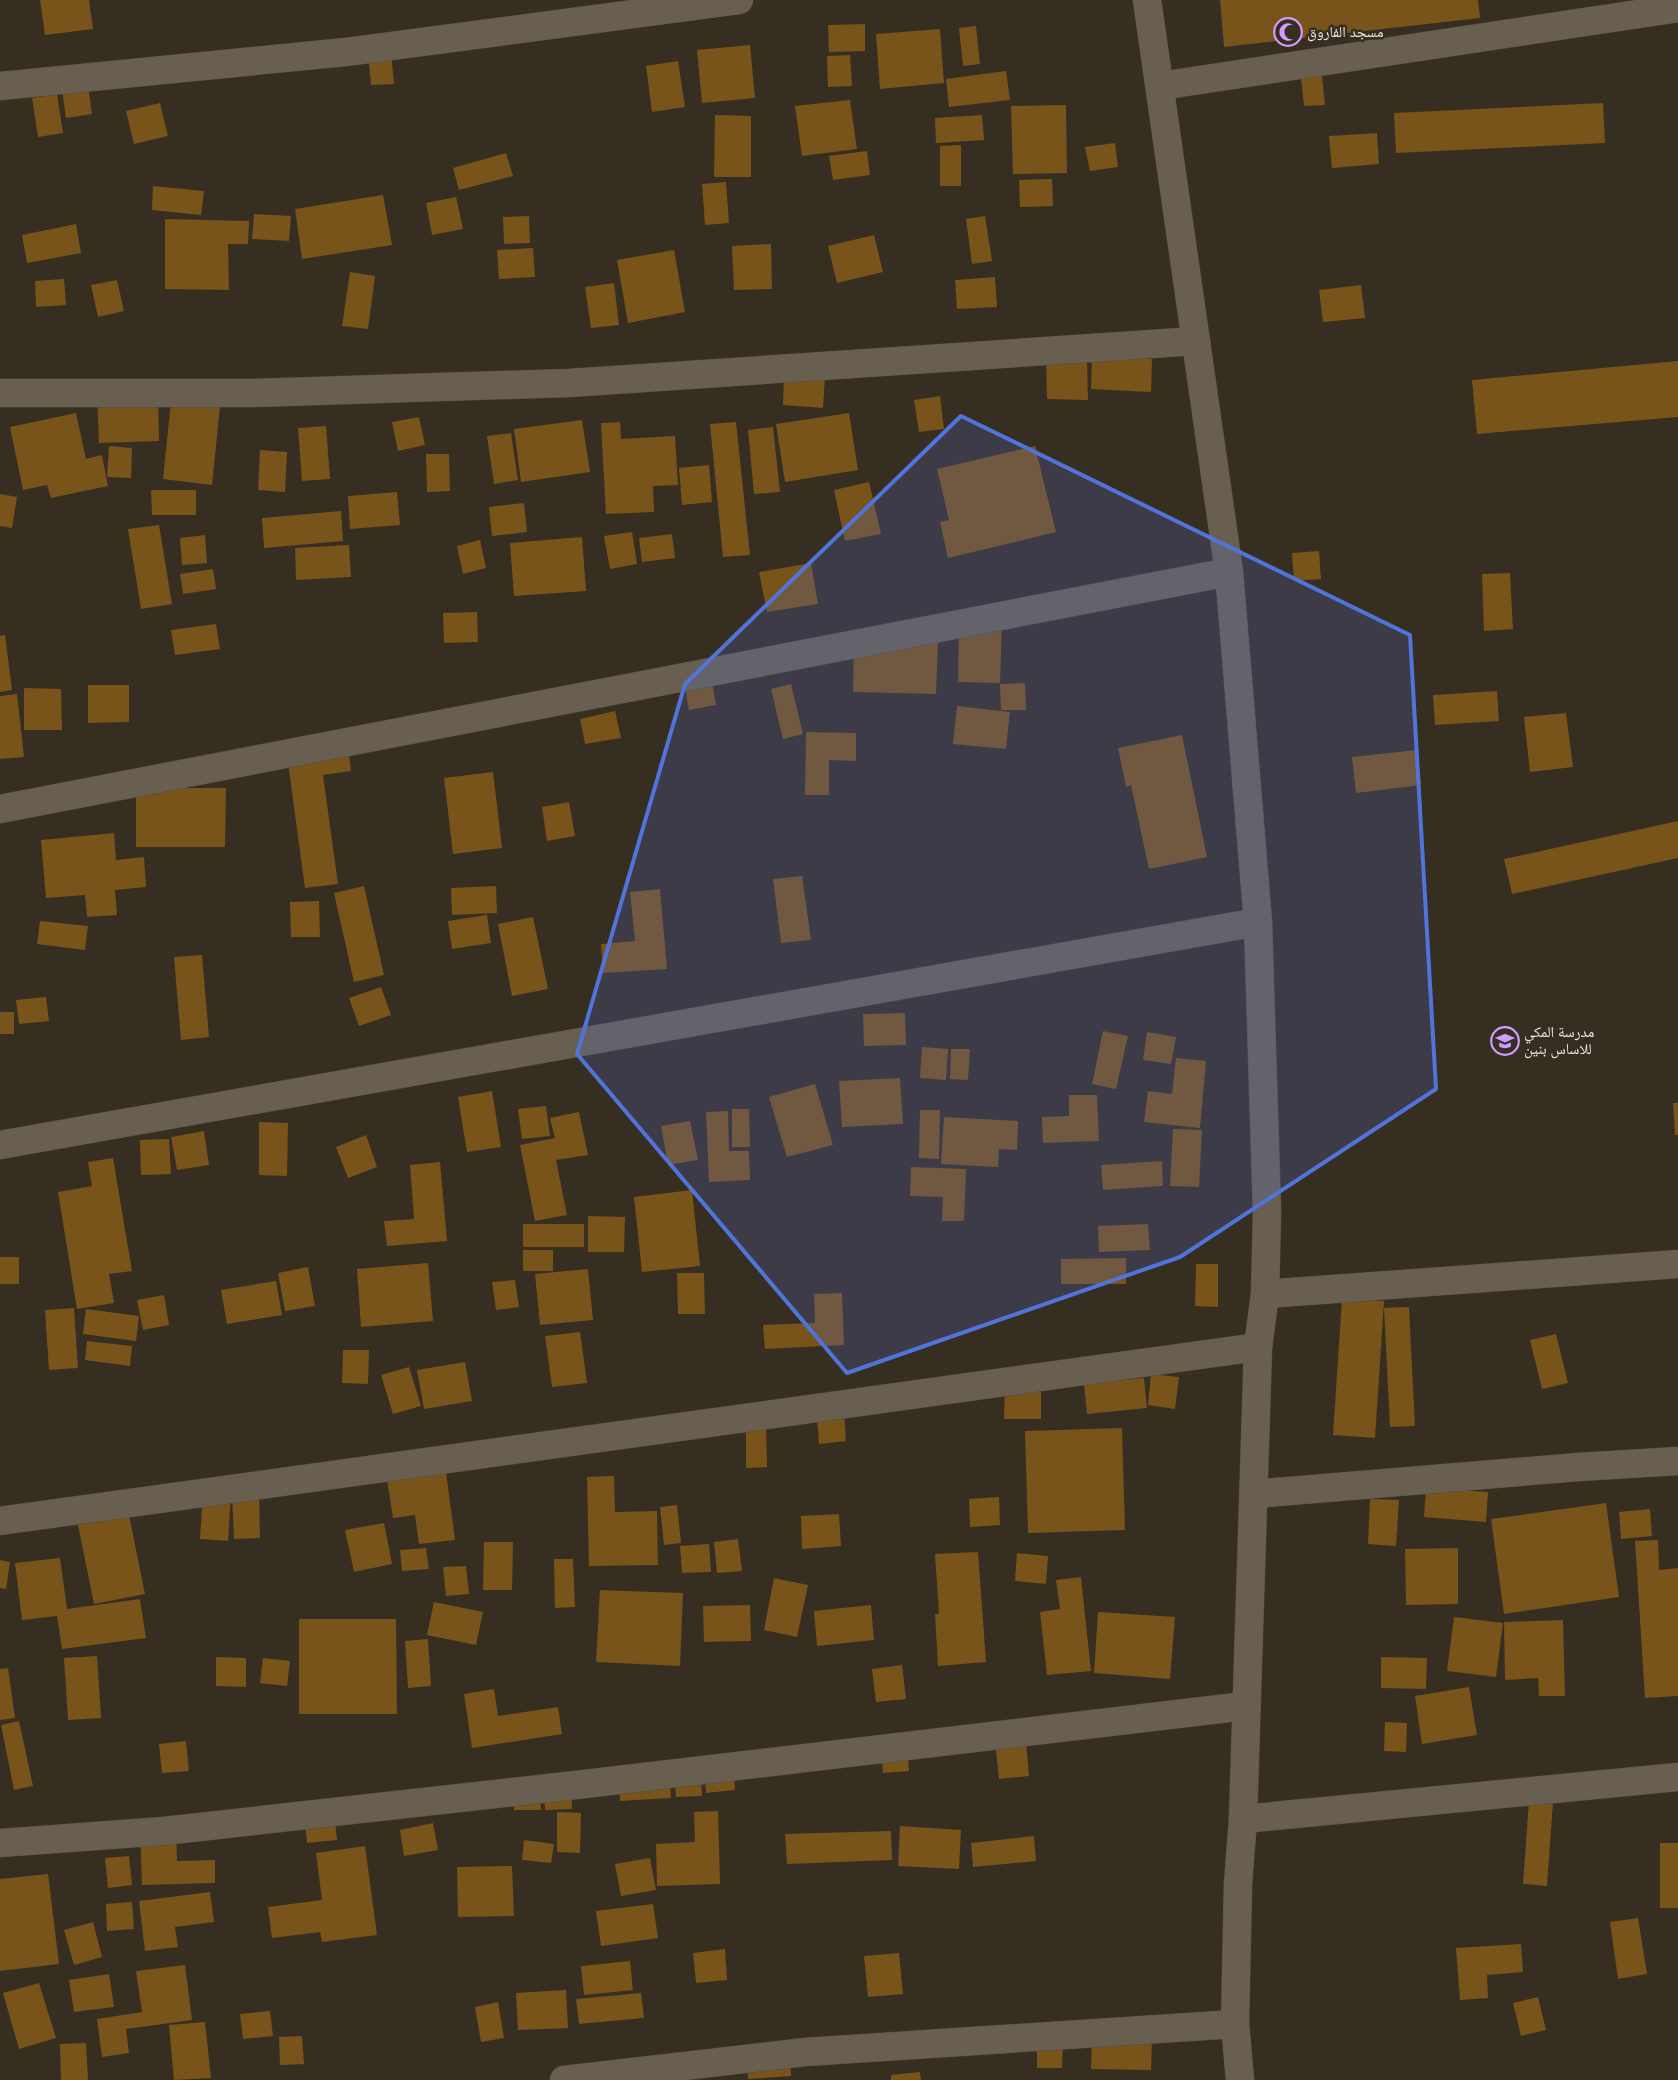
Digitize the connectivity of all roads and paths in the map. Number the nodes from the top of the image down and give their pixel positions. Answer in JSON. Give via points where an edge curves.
{"nodes":[{"id":1,"x":739,"y":0,"type":"edge"},
{"id":2,"x":1147,"y":0,"type":"edge"},
{"id":3,"x":1678,"y":8,"type":"edge"},
{"id":4,"x":0,"y":86,"type":"edge"},
{"id":5,"x":1160,"y":86,"type":"junction"},
{"id":6,"x":1196,"y":341,"type":"junction"},
{"id":7,"x":0,"y":393,"type":"edge"},
{"id":8,"x":1229,"y":572,"type":"junction"},
{"id":9,"x":0,"y":809,"type":"edge"},
{"id":10,"x":1258,"y":922,"type":"junction"},
{"id":11,"x":0,"y":1145,"type":"edge"},
{"id":12,"x":1678,"y":1264,"type":"edge"},
{"id":13,"x":1265,"y":1294,"type":"junction"},
{"id":14,"x":1258,"y":1347,"type":"junction"},
{"id":15,"x":1678,"y":1461,"type":"edge"},
{"id":16,"x":1254,"y":1494,"type":"junction"},
{"id":17,"x":0,"y":1521,"type":"edge"},
{"id":18,"x":1245,"y":1706,"type":"junction"},
{"id":19,"x":1678,"y":1777,"type":"edge"},
{"id":20,"x":1243,"y":1819,"type":"junction"},
{"id":21,"x":0,"y":1843,"type":"edge"},
{"id":22,"x":1235,"y":2024,"type":"junction"},
{"id":23,"x":564,"y":2080,"type":"edge"},
{"id":24,"x":1240,"y":2080,"type":"edge"}],
"edges":[{"from":1,"to":4,"type":"street","via":[[346,52]]},
{"from":2,"to":5,"type":"street"},
{"from":3,"to":5,"type":"street"},
{"from":5,"to":6,"type":"street"},
{"from":6,"to":7,"type":"street","via":[[569,383],[251,393]]},
{"from":6,"to":8,"type":"street"},
{"from":8,"to":9,"type":"street"},
{"from":8,"to":10,"type":"street"},
{"from":10,"to":11,"type":"street"},
{"from":10,"to":13,"type":"street","via":[[1267,1213]]},
{"from":12,"to":13,"type":"street"},
{"from":13,"to":14,"type":"street"},
{"from":14,"to":16,"type":"street"},
{"from":14,"to":17,"type":"street"},
{"from":15,"to":16,"type":"street"},
{"from":16,"to":18,"type":"street"},
{"from":18,"to":20,"type":"street"},
{"from":18,"to":21,"type":"street","via":[[184,1829]]},
{"from":19,"to":20,"type":"street"},
{"from":20,"to":22,"type":"street"},
{"from":22,"to":23,"type":"street","via":[[805,2052]]},
{"from":22,"to":24,"type":"street"}]}
